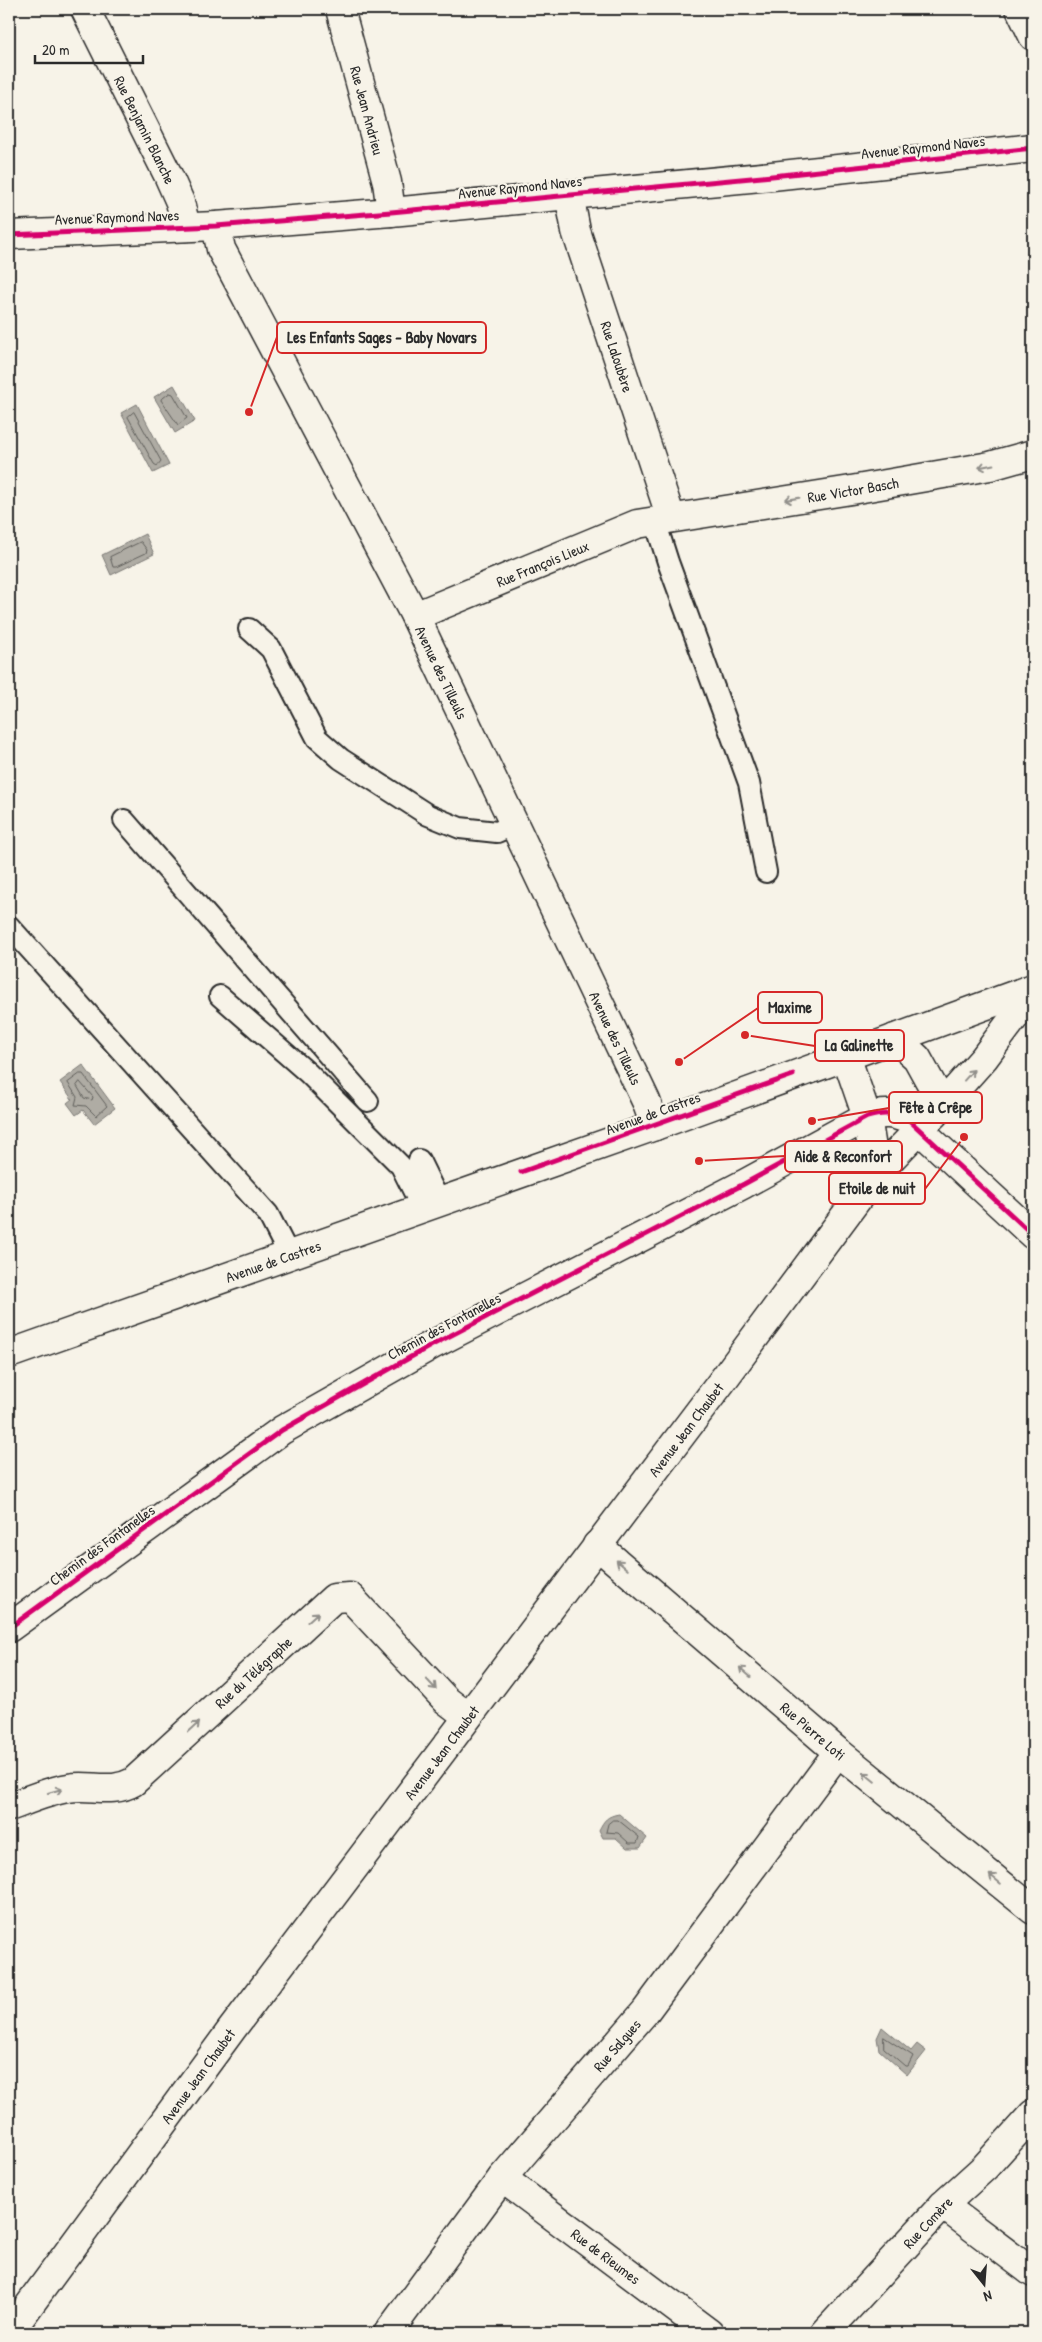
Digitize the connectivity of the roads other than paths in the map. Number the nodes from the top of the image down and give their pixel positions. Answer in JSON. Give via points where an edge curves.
{"nodes":[{"id":1,"x":85,"y":9,"type":"edge"},
{"id":2,"x":340,"y":9,"type":"edge"},
{"id":3,"x":1020,"y":9,"type":"edge"},
{"id":4,"x":1033,"y":36,"type":"edge"},
{"id":5,"x":1033,"y":148,"type":"edge"},
{"id":6,"x":569,"y":194,"type":"junction"},
{"id":7,"x":391,"y":212,"type":"junction"},
{"id":8,"x":216,"y":226,"type":"junction"},
{"id":9,"x":186,"y":227,"type":"junction"},
{"id":10,"x":9,"y":234,"type":"edge"},
{"id":11,"x":1033,"y":454,"type":"edge"},
{"id":12,"x":663,"y":519,"type":"junction"},
{"id":13,"x":415,"y":616,"type":"junction"},
{"id":14,"x":249,"y":629,"type":"dead end"},
{"id":15,"x":124,"y":820,"type":"dead end"},
{"id":16,"x":513,"y":825,"type":"junction"},
{"id":17,"x":766,"y":872,"type":"dead end"},
{"id":18,"x":9,"y":926,"type":"edge"},
{"id":19,"x":1033,"y":990,"type":"edge"},
{"id":20,"x":220,"y":996,"type":"dead end"},
{"id":21,"x":885,"y":1041,"type":"junction"},
{"id":22,"x":846,"y":1056,"type":"junction"},
{"id":23,"x":368,"y":1101,"type":"dead end"},
{"id":24,"x":867,"y":1117,"type":"junction"},
{"id":25,"x":927,"y":1121,"type":"junction"},
{"id":26,"x":655,"y":1126,"type":"junction"},
{"id":27,"x":420,"y":1160,"type":"dead end"},
{"id":28,"x":876,"y":1174,"type":"junction"},
{"id":29,"x":431,"y":1204,"type":"junction"},
{"id":30,"x":1033,"y":1235,"type":"edge"},
{"id":31,"x":289,"y":1255,"type":"junction"},
{"id":32,"x":9,"y":1354,"type":"edge"},
{"id":33,"x":597,"y":1545,"type":"junction"},
{"id":34,"x":9,"y":1628,"type":"edge"},
{"id":35,"x":467,"y":1716,"type":"junction"},
{"id":36,"x":838,"y":1752,"type":"junction"},
{"id":37,"x":9,"y":1807,"type":"edge"},
{"id":38,"x":1033,"y":1910,"type":"edge"},
{"id":39,"x":1033,"y":2114,"type":"edge"},
{"id":40,"x":502,"y":2178,"type":"junction"},
{"id":41,"x":943,"y":2205,"type":"junction"},
{"id":42,"x":1033,"y":2273,"type":"edge"},
{"id":43,"x":9,"y":2333,"type":"edge"},
{"id":44,"x":388,"y":2333,"type":"edge"},
{"id":45,"x":709,"y":2333,"type":"edge"},
{"id":46,"x":825,"y":2333,"type":"edge"}],
"edges":[{"from":1,"to":9,"type":"street","name":"Rue Benjamin Blanche","via":[[168,175],[180,202]]},
{"from":2,"to":7,"type":"street","name":"Rue Jean Andrieu","via":[[387,182]]},
{"from":3,"to":4,"type":"street"},
{"from":5,"to":6,"type":"street","name":"Avenue Raymond Naves"},
{"from":6,"to":7,"type":"street","name":"Avenue Raymond Naves"},
{"from":6,"to":12,"type":"street","name":"Rue Laloubère","via":[[576,231]]},
{"from":7,"to":8,"type":"street","name":"Avenue Raymond Naves"},
{"from":8,"to":9,"type":"street","name":"Avenue Raymond Naves"},
{"from":8,"to":13,"type":"street","name":"Avenue des Tilleuls","via":[[221,250]]},
{"from":9,"to":10,"type":"street","name":"Avenue Raymond Naves"},
{"from":11,"to":12,"type":"street","name":"Rue Victor Basch","one_way":true,"via":[[990,466]]},
{"from":12,"to":13,"type":"street","name":"Rue François Lieux","via":[[636,524]]},
{"from":12,"to":17,"type":"lane","via":[[705,665],[749,783]]},
{"from":13,"to":16,"type":"street","name":"Avenue des Tilleuls"},
{"from":14,"to":16,"type":"lane","via":[[271,648],[317,738],[341,759],[428,815],[460,828],[497,832]]},
{"from":15,"to":23,"type":"lane"},
{"from":16,"to":26,"type":"street","name":"Avenue des Tilleuls","via":[[646,1101]]},
{"from":18,"to":31,"type":"lane","via":[[268,1214]]},
{"from":19,"to":21,"type":"street","name":"Avenue de Castres"},
{"from":25,"to":19,"type":"street","name":"Avenue Jean Chaubet","one_way":true,"via":[[984,1058]]},
{"from":20,"to":29,"type":"lane","via":[[308,1073],[401,1166]]},
{"from":21,"to":22,"type":"street","name":"Avenue de Castres"},
{"from":21,"to":25,"type":"street","via":[[917,1058],[933,1086]]},
{"from":22,"to":24,"type":"street"},
{"from":22,"to":26,"type":"street","name":"Avenue de Castres"},
{"from":24,"to":25,"type":"street","name":"Chemin des Fontanelles","via":[[881,1113]]},
{"from":24,"to":28,"type":"street"},
{"from":24,"to":34,"type":"street","name":"Chemin des Fontanelles","via":[[432,1345],[282,1430]]},
{"from":25,"to":28,"type":"street","name":"Avenue Jean Chaubet"},
{"from":25,"to":30,"type":"street","name":"Chemin des Fontanelles"},
{"from":26,"to":29,"type":"street","name":"Avenue de Castres"},
{"from":27,"to":29,"type":"lane"},
{"from":28,"to":33,"type":"street","name":"Avenue Jean Chaubet"},
{"from":29,"to":31,"type":"street","name":"Avenue de Castres"},
{"from":31,"to":32,"type":"street","name":"Avenue de Castres"},
{"from":33,"to":35,"type":"street","name":"Avenue Jean Chaubet"},
{"from":36,"to":33,"type":"street","name":"Rue Pierre Loti","one_way":true},
{"from":37,"to":35,"type":"street","name":"Rue du Télégraphe","one_way":true,"via":[[71,1787],[122,1788],[133,1782],[334,1598],[350,1597],[446,1700]]},
{"from":35,"to":43,"type":"street","name":"Avenue Jean Chaubet"},
{"from":38,"to":36,"type":"street","name":"Rue Pierre Loti","one_way":true},
{"from":36,"to":40,"type":"street","name":"Rue Salgues","via":[[645,2012]]},
{"from":39,"to":41,"type":"street","name":"Rue Comère","via":[[985,2167]]},
{"from":40,"to":44,"type":"street","name":"Rue Salgues"},
{"from":40,"to":45,"type":"street","name":"Rue de Rieumes"},
{"from":41,"to":42,"type":"street"},
{"from":41,"to":46,"type":"street","name":"Rue Comère"}]}
